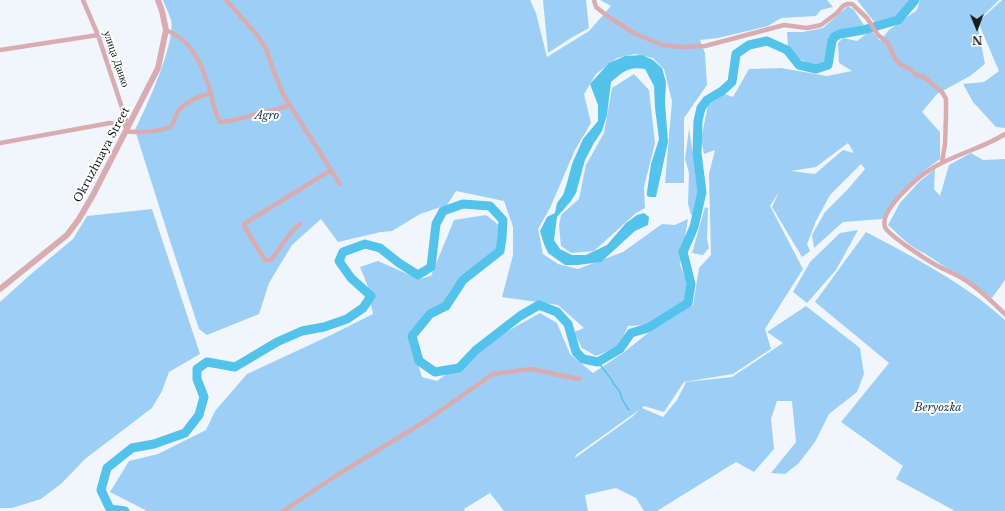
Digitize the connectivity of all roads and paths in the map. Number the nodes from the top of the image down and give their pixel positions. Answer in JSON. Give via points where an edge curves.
{"nodes":[{"id":1,"x":83,"y":0,"type":"edge"},
{"id":2,"x":158,"y":0,"type":"edge"},
{"id":3,"x":226,"y":0,"type":"edge"},
{"id":4,"x":594,"y":0,"type":"edge"},
{"id":5,"x":166,"y":30,"type":"junction"},
{"id":6,"x":98,"y":35,"type":"junction"},
{"id":7,"x":0,"y":50,"type":"edge"},
{"id":8,"x":211,"y":93,"type":"junction"},
{"id":9,"x":289,"y":104,"type":"junction"},
{"id":10,"x":127,"y":129,"type":"junction"},
{"id":11,"x":1005,"y":134,"type":"edge"},
{"id":12,"x":0,"y":143,"type":"edge"},
{"id":13,"x":942,"y":162,"type":"junction"},
{"id":14,"x":331,"y":170,"type":"junction"},
{"id":15,"x":340,"y":184,"type":"dead end"},
{"id":16,"x":300,"y":224,"type":"dead end"},
{"id":17,"x":0,"y":289,"type":"edge"},
{"id":18,"x":1005,"y":314,"type":"edge"},
{"id":19,"x":579,"y":378,"type":"dead end"},
{"id":20,"x":283,"y":511,"type":"edge"}],
"edges":[{"from":1,"to":6,"type":"street","name":"улица Данко"},
{"from":2,"to":5,"type":"street","name":"Okruzhnaya Street"},
{"from":3,"to":9,"type":"street","via":[[258,36],[266,49],[278,84]]},
{"from":4,"to":13,"type":"street","via":[[596,7],[636,34],[662,45],[680,47],[705,46],[784,25],[807,28],[820,26],[847,4],[852,4],[888,43],[895,59],[937,87],[946,99]]},
{"from":5,"to":8,"type":"street","via":[[180,38],[194,53]]},
{"from":5,"to":10,"type":"street","name":"Okruzhnaya Street","via":[[158,68]]},
{"from":6,"to":7,"type":"street"},
{"from":6,"to":10,"type":"street","name":"улица Данко"},
{"from":8,"to":9,"type":"street","via":[[217,118],[223,123]]},
{"from":8,"to":10,"type":"street","via":[[177,111],[170,127],[132,133]]},
{"from":9,"to":14,"type":"street"},
{"from":10,"to":12,"type":"street","via":[[110,123]]},
{"from":10,"to":17,"type":"street","name":"Okruzhnaya Street","via":[[93,195],[67,235]]},
{"from":11,"to":13,"type":"street"},
{"from":13,"to":18,"type":"street","via":[[913,182],[887,215],[885,226],[896,238],[929,261],[984,293]]},
{"from":14,"to":15,"type":"street"},
{"from":14,"to":16,"type":"street","via":[[244,224],[268,261]]},
{"from":19,"to":20,"type":"street","via":[[531,369],[493,374]]}]}
